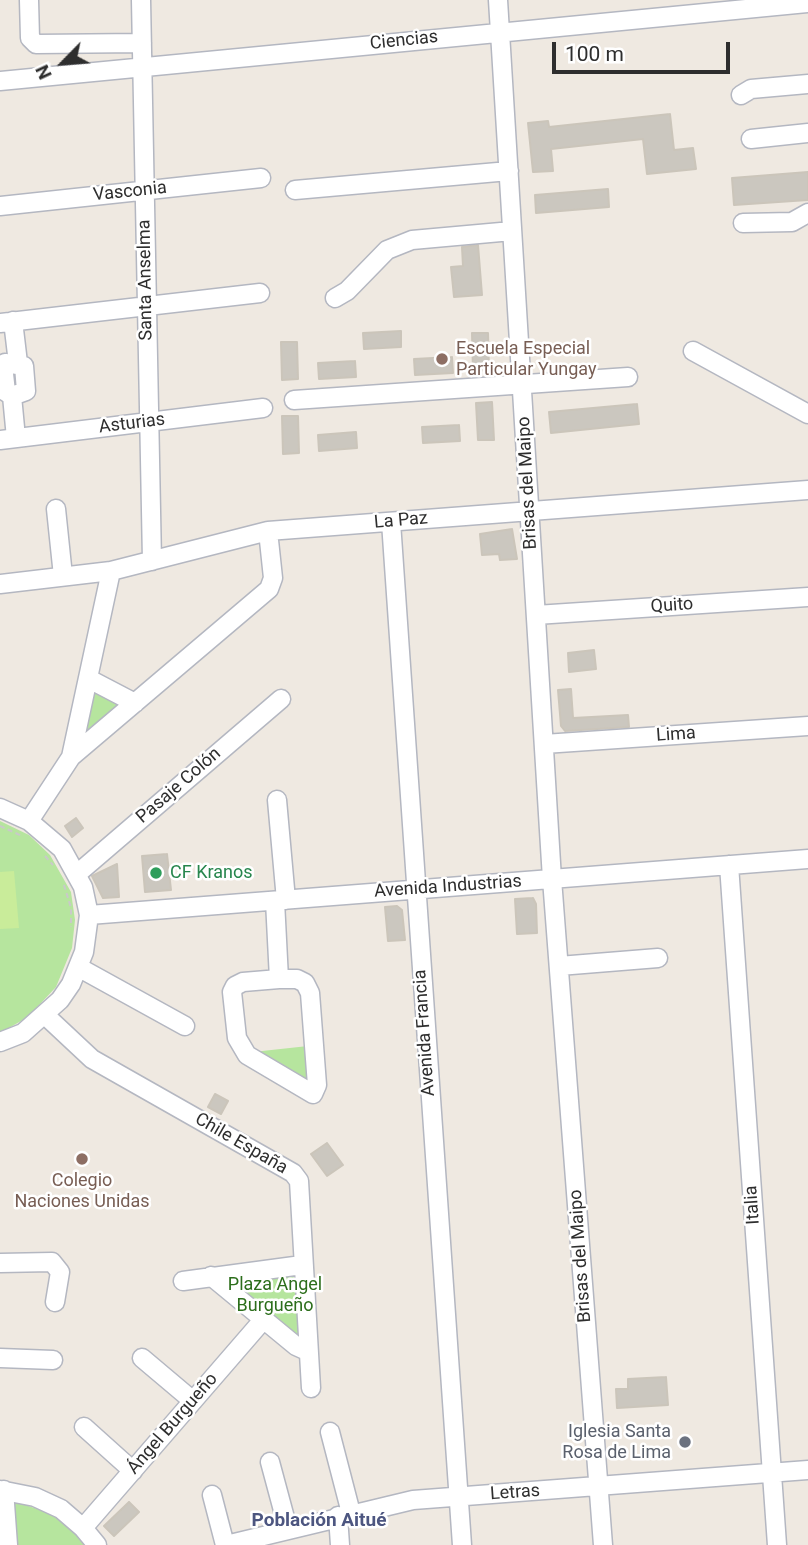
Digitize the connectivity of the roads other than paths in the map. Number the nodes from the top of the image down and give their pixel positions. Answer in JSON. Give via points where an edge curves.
{"nodes":[{"id":1,"x":29,"y":0,"type":"edge"},
{"id":2,"x":141,"y":0,"type":"edge"},
{"id":3,"x":498,"y":0,"type":"edge"},
{"id":4,"x":808,"y":2,"type":"edge"},
{"id":5,"x":500,"y":31,"type":"junction"},
{"id":6,"x":142,"y":43,"type":"junction"},
{"id":7,"x":142,"y":66,"type":"junction"},
{"id":8,"x":0,"y":81,"type":"edge"},
{"id":9,"x":808,"y":84,"type":"edge"},
{"id":10,"x":741,"y":95,"type":"dead end"},
{"id":11,"x":808,"y":133,"type":"edge"},
{"id":12,"x":751,"y":139,"type":"dead end"},
{"id":13,"x":509,"y":171,"type":"junction"},
{"id":14,"x":261,"y":178,"type":"dead end"},
{"id":15,"x":145,"y":191,"type":"junction"},
{"id":16,"x":295,"y":191,"type":"dead end"},
{"id":17,"x":0,"y":206,"type":"edge"},
{"id":18,"x":808,"y":213,"type":"edge"},
{"id":19,"x":743,"y":223,"type":"dead end"},
{"id":20,"x":512,"y":231,"type":"junction"},
{"id":21,"x":261,"y":293,"type":"dead end"},
{"id":22,"x":335,"y":298,"type":"dead end"},
{"id":23,"x":147,"y":306,"type":"junction"},
{"id":24,"x":6,"y":322,"type":"edge"},
{"id":25,"x":693,"y":351,"type":"dead end"},
{"id":26,"x":628,"y":377,"type":"dead end"},
{"id":27,"x":522,"y":384,"type":"junction"},
{"id":28,"x":294,"y":400,"type":"dead end"},
{"id":29,"x":263,"y":408,"type":"dead end"},
{"id":30,"x":808,"y":414,"type":"edge"},
{"id":31,"x":149,"y":422,"type":"junction"},
{"id":32,"x":8,"y":439,"type":"edge"},
{"id":33,"x":808,"y":490,"type":"edge"},
{"id":34,"x":56,"y":509,"type":"dead end"},
{"id":35,"x":529,"y":510,"type":"junction"},
{"id":36,"x":391,"y":522,"type":"junction"},
{"id":37,"x":268,"y":531,"type":"junction"},
{"id":38,"x":152,"y":561,"type":"junction"},
{"id":39,"x":111,"y":571,"type":"junction"},
{"id":40,"x":63,"y":576,"type":"junction"},
{"id":41,"x":0,"y":584,"type":"edge"},
{"id":42,"x":808,"y":597,"type":"edge"},
{"id":43,"x":536,"y":615,"type":"junction"},
{"id":44,"x":89,"y":679,"type":"junction"},
{"id":45,"x":281,"y":699,"type":"dead end"},
{"id":46,"x":135,"y":703,"type":"junction"},
{"id":47,"x":808,"y":726,"type":"edge"},
{"id":48,"x":544,"y":744,"type":"junction"},
{"id":49,"x":71,"y":757,"type":"junction"},
{"id":50,"x":277,"y":800,"type":"dead end"},
{"id":51,"x":0,"y":808,"type":"edge"},
{"id":52,"x":26,"y":829,"type":"junction"},
{"id":53,"x":808,"y":859,"type":"edge"},
{"id":54,"x":729,"y":865,"type":"junction"},
{"id":55,"x":70,"y":879,"type":"junction"},
{"id":56,"x":552,"y":879,"type":"junction"},
{"id":57,"x":414,"y":890,"type":"junction"},
{"id":58,"x":281,"y":900,"type":"junction"},
{"id":59,"x":89,"y":915,"type":"junction"},
{"id":60,"x":658,"y":958,"type":"dead end"},
{"id":61,"x":78,"y":967,"type":"junction"},
{"id":62,"x":559,"y":967,"type":"junction"},
{"id":63,"x":279,"y":979,"type":"junction"},
{"id":64,"x":46,"y":1016,"type":"junction"},
{"id":65,"x":185,"y":1026,"type":"dead end"},
{"id":66,"x":0,"y":1042,"type":"edge"},
{"id":67,"x":0,"y":1263,"type":"edge"},
{"id":68,"x":302,"y":1265,"type":"junction"},
{"id":69,"x":211,"y":1276,"type":"junction"},
{"id":70,"x":183,"y":1281,"type":"dead end"},
{"id":71,"x":55,"y":1302,"type":"dead end"},
{"id":72,"x":263,"y":1320,"type":"junction"},
{"id":73,"x":307,"y":1350,"type":"junction"},
{"id":74,"x":0,"y":1358,"type":"edge"},
{"id":75,"x":142,"y":1358,"type":"dead end"},
{"id":76,"x":53,"y":1360,"type":"dead end"},
{"id":77,"x":311,"y":1388,"type":"dead end"},
{"id":78,"x":193,"y":1401,"type":"junction"},
{"id":79,"x":84,"y":1427,"type":"dead end"},
{"id":80,"x":330,"y":1432,"type":"dead end"},
{"id":81,"x":270,"y":1462,"type":"dead end"},
{"id":82,"x":808,"y":1470,"type":"edge"},
{"id":83,"x":133,"y":1471,"type":"junction"},
{"id":84,"x":772,"y":1472,"type":"junction"},
{"id":85,"x":598,"y":1486,"type":"junction"},
{"id":86,"x":2,"y":1490,"type":"edge"},
{"id":87,"x":212,"y":1495,"type":"dead end"},
{"id":88,"x":459,"y":1497,"type":"junction"},
{"id":89,"x":345,"y":1515,"type":"junction"},
{"id":90,"x":83,"y":1528,"type":"junction"},
{"id":91,"x":288,"y":1529,"type":"junction"},
{"id":92,"x":8,"y":1545,"type":"edge"},
{"id":93,"x":97,"y":1545,"type":"edge"},
{"id":94,"x":226,"y":1545,"type":"edge"},
{"id":95,"x":340,"y":1545,"type":"edge"},
{"id":96,"x":462,"y":1545,"type":"edge"},
{"id":97,"x":603,"y":1545,"type":"edge"},
{"id":98,"x":777,"y":1545,"type":"edge"}],
"edges":[{"from":1,"to":6,"type":"street","via":[[30,38],[36,44]]},
{"from":2,"to":6,"type":"street","name":"Santa Anselma"},
{"from":3,"to":5,"type":"street","name":"Brisas del Maipo"},
{"from":4,"to":5,"type":"street","name":"Ciencias"},
{"from":5,"to":7,"type":"street","name":"Ciencias"},
{"from":5,"to":13,"type":"street","name":"Brisas del Maipo"},
{"from":6,"to":7,"type":"street","name":"Santa Anselma"},
{"from":7,"to":8,"type":"street","name":"Ciencias"},
{"from":7,"to":15,"type":"street","name":"Santa Anselma"},
{"from":9,"to":10,"type":"street","via":[[751,89]]},
{"from":11,"to":12,"type":"street"},
{"from":13,"to":16,"type":"street"},
{"from":13,"to":20,"type":"street","name":"Brisas del Maipo"},
{"from":14,"to":15,"type":"street","name":"Vasconia"},
{"from":15,"to":17,"type":"street","name":"Vasconia"},
{"from":15,"to":23,"type":"street","name":"Santa Anselma"},
{"from":18,"to":19,"type":"street","via":[[792,222]]},
{"from":20,"to":22,"type":"street","via":[[412,240],[387,250]]},
{"from":20,"to":27,"type":"street","name":"Brisas del Maipo"},
{"from":21,"to":23,"type":"street"},
{"from":23,"to":24,"type":"street"},
{"from":23,"to":31,"type":"street","name":"Santa Anselma"},
{"from":24,"to":32,"type":"street","via":[[18,363],[3,365],[6,392],[12,396]]},
{"from":25,"to":30,"type":"street"},
{"from":26,"to":27,"type":"street"},
{"from":27,"to":28,"type":"street"},
{"from":27,"to":35,"type":"street","name":"Brisas del Maipo"},
{"from":29,"to":31,"type":"street","name":"Asturias"},
{"from":31,"to":32,"type":"street","name":"Asturias"},
{"from":31,"to":38,"type":"street","name":"Santa Anselma"},
{"from":33,"to":35,"type":"street","name":"La Paz"},
{"from":34,"to":40,"type":"street"},
{"from":35,"to":36,"type":"street","name":"La Paz"},
{"from":35,"to":43,"type":"street","name":"Brisas del Maipo"},
{"from":36,"to":37,"type":"street","name":"La Paz"},
{"from":36,"to":57,"type":"street","name":"Avenida Francia"},
{"from":37,"to":38,"type":"street","name":"La Paz"},
{"from":37,"to":46,"type":"street","via":[[273,578],[269,589]]},
{"from":38,"to":39,"type":"street","name":"La Paz"},
{"from":39,"to":40,"type":"street","name":"La Paz"},
{"from":39,"to":44,"type":"street"},
{"from":40,"to":41,"type":"street","name":"La Paz"},
{"from":42,"to":43,"type":"street","name":"Quito"},
{"from":43,"to":48,"type":"street","name":"Brisas del Maipo"},
{"from":44,"to":46,"type":"street"},
{"from":44,"to":49,"type":"street"},
{"from":45,"to":55,"type":"street","name":"Pasaje Colón"},
{"from":46,"to":49,"type":"street"},
{"from":47,"to":48,"type":"street","name":"Lima"},
{"from":48,"to":56,"type":"street","name":"Brisas del Maipo"},
{"from":49,"to":52,"type":"street"},
{"from":50,"to":58,"type":"street"},
{"from":51,"to":52,"type":"street"},
{"from":52,"to":55,"type":"street","via":[[57,844]]},
{"from":53,"to":54,"type":"street","name":"Avenida Industrias"},
{"from":54,"to":56,"type":"street","name":"Avenida Industrias"},
{"from":54,"to":84,"type":"street","name":"Italia"},
{"from":55,"to":59,"type":"street"},
{"from":56,"to":57,"type":"street","name":"Avenida Industrias"},
{"from":56,"to":62,"type":"street","name":"Brisas del Maipo"},
{"from":57,"to":58,"type":"street","name":"Avenida Industrias"},
{"from":57,"to":88,"type":"street","name":"Avenida Francia"},
{"from":58,"to":59,"type":"street","name":"Avenida Industrias"},
{"from":58,"to":63,"type":"street"},
{"from":59,"to":61,"type":"street","via":[[89,933]]},
{"from":60,"to":62,"type":"street"},
{"from":61,"to":64,"type":"street"},
{"from":61,"to":65,"type":"street"},
{"from":62,"to":85,"type":"street","name":"Brisas del Maipo"},
{"from":63,"to":63,"type":"street","via":[[297,979],[310,993],[317,1085],[313,1094],[247,1055],[237,1038],[235,986]]},
{"from":64,"to":66,"type":"street"},
{"from":64,"to":68,"type":"street","name":"Chile España","via":[[92,1059],[293,1173],[301,1189]]},
{"from":67,"to":71,"type":"street","via":[[52,1262],[60,1272]]},
{"from":68,"to":69,"type":"street"},
{"from":68,"to":73,"type":"street","name":"Chile España"},
{"from":69,"to":70,"type":"street"},
{"from":69,"to":72,"type":"street"},
{"from":72,"to":73,"type":"street"},
{"from":72,"to":78,"type":"street","name":"Ángel Burgueño"},
{"from":73,"to":77,"type":"street","name":"Chile España"},
{"from":74,"to":76,"type":"street"},
{"from":75,"to":78,"type":"street"},
{"from":78,"to":83,"type":"street","name":"Ángel Burgueño"},
{"from":79,"to":83,"type":"street"},
{"from":80,"to":89,"type":"street"},
{"from":81,"to":91,"type":"street"},
{"from":82,"to":84,"type":"street","name":"Letras"},
{"from":83,"to":90,"type":"street","name":"Ángel Burgueño"},
{"from":84,"to":85,"type":"street","name":"Letras"},
{"from":84,"to":98,"type":"street","name":"Italia"},
{"from":85,"to":88,"type":"street","name":"Letras"},
{"from":85,"to":97,"type":"street","name":"Brisas del Maipo"},
{"from":86,"to":90,"type":"street","via":[[48,1502]]},
{"from":86,"to":92,"type":"street"},
{"from":87,"to":94,"type":"street"},
{"from":88,"to":89,"type":"street","name":"Letras","via":[[402,1501]]},
{"from":88,"to":96,"type":"street","name":"Avenida Francia"},
{"from":89,"to":91,"type":"street","name":"Letras"},
{"from":89,"to":95,"type":"street"},
{"from":90,"to":93,"type":"street"},
{"from":91,"to":94,"type":"street","name":"Letras"}]}
